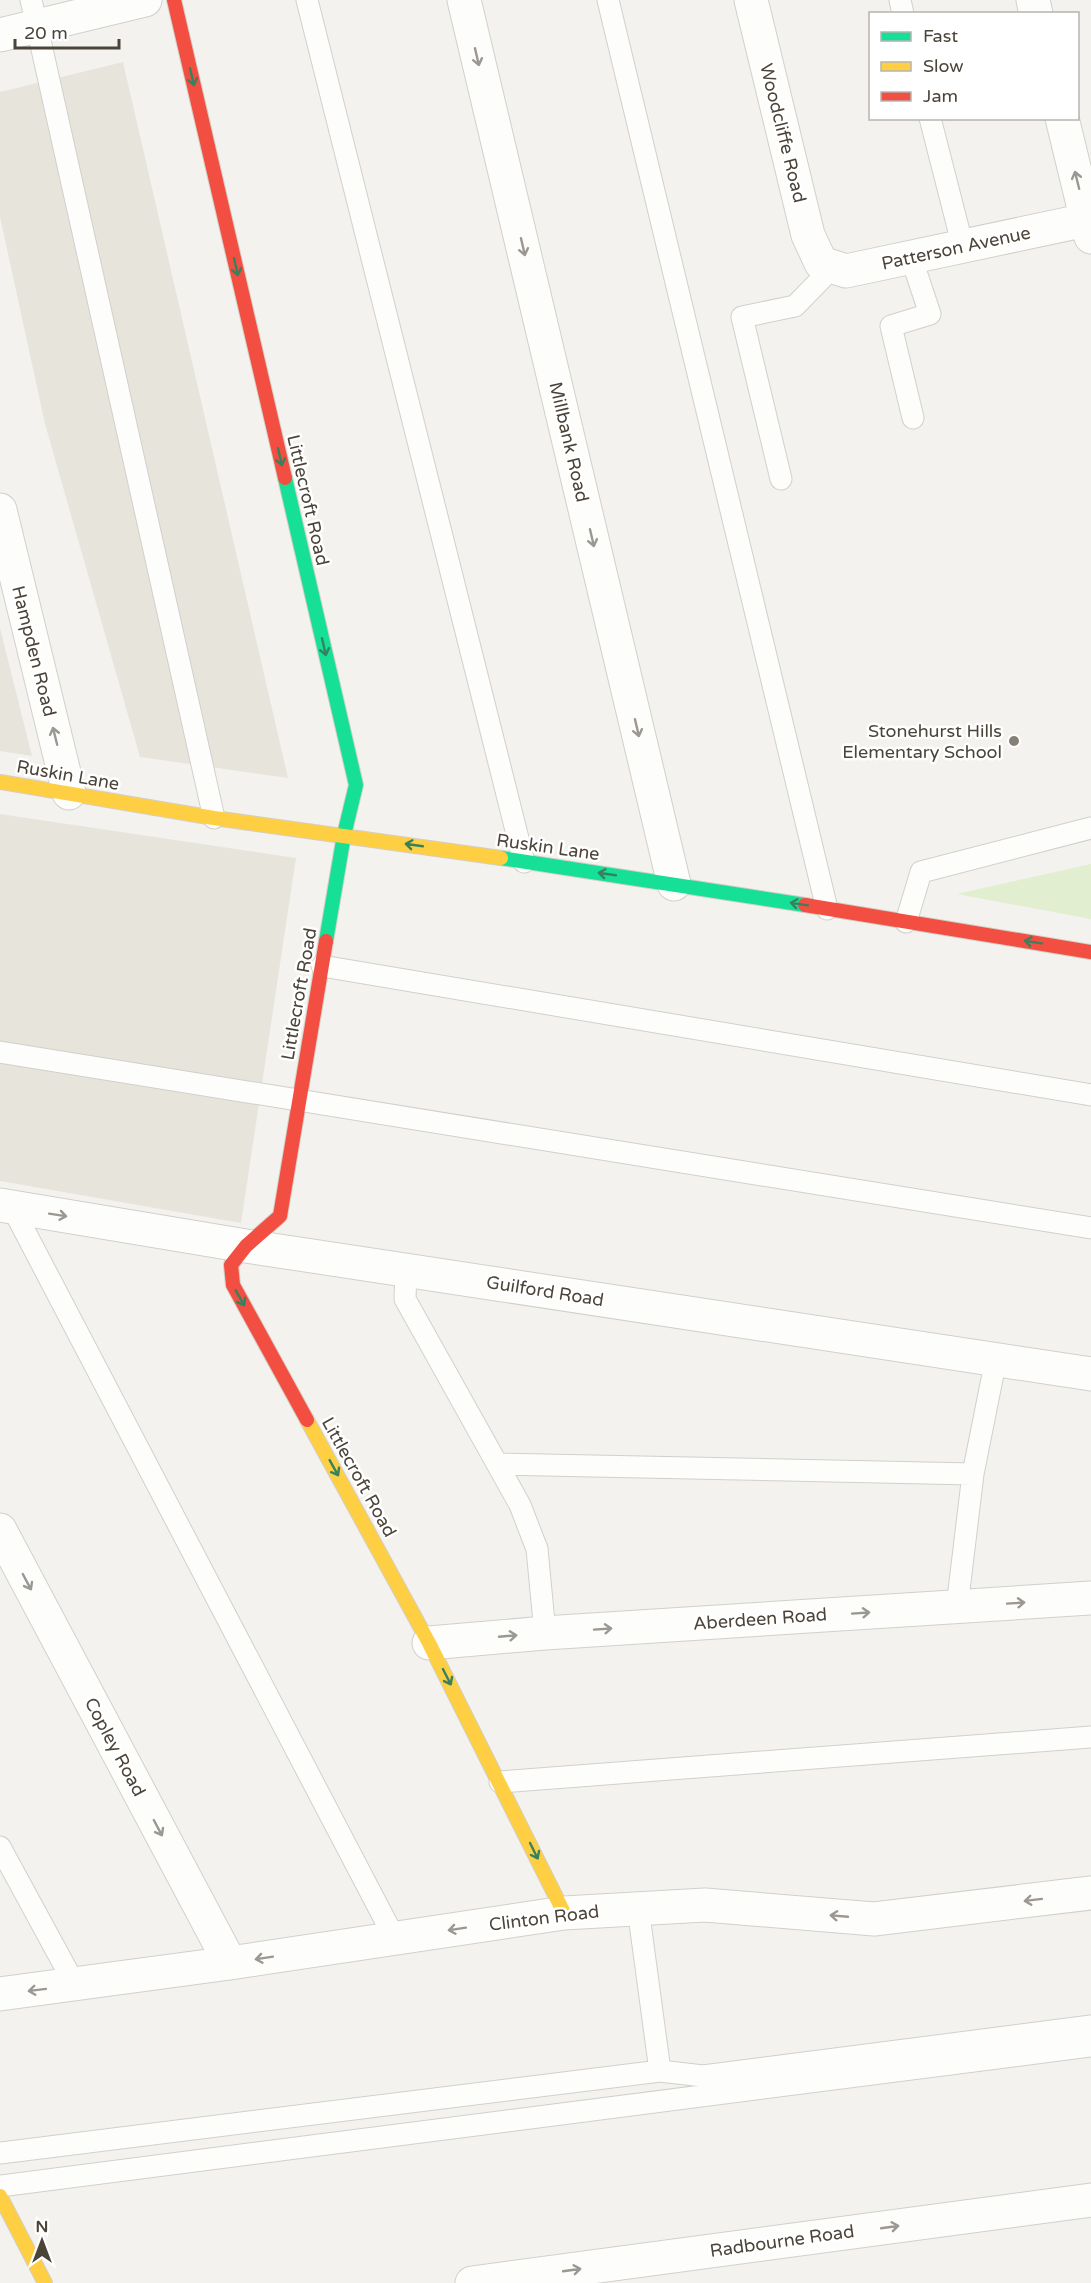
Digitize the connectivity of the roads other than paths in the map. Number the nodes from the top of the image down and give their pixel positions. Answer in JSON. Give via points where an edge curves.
{"nodes":[{"id":1,"x":145,"y":0,"type":"edge"},
{"id":2,"x":174,"y":0,"type":"edge"},
{"id":3,"x":307,"y":0,"type":"edge"},
{"id":4,"x":464,"y":0,"type":"edge"},
{"id":5,"x":608,"y":0,"type":"edge"},
{"id":6,"x":751,"y":0,"type":"edge"},
{"id":7,"x":34,"y":13,"type":"edge"},
{"id":8,"x":0,"y":35,"type":"edge"},
{"id":9,"x":931,"y":120,"type":"edge"},
{"id":10,"x":1063,"y":120,"type":"edge"},
{"id":11,"x":1090,"y":226,"type":"edge"},
{"id":12,"x":963,"y":247,"type":"junction"},
{"id":13,"x":911,"y":257,"type":"junction"},
{"id":14,"x":827,"y":265,"type":"junction"},
{"id":15,"x":913,"y":418,"type":"dead end"},
{"id":16,"x":781,"y":479,"type":"dead end"},
{"id":17,"x":0,"y":510,"type":"edge"},
{"id":18,"x":0,"y":782,"type":"edge"},
{"id":19,"x":69,"y":793,"type":"junction"},
{"id":20,"x":214,"y":818,"type":"junction"},
{"id":21,"x":1091,"y":828,"type":"edge"},
{"id":22,"x":344,"y":835,"type":"junction"},
{"id":23,"x":524,"y":861,"type":"junction"},
{"id":24,"x":674,"y":884,"type":"junction"},
{"id":25,"x":827,"y":909,"type":"junction"},
{"id":26,"x":906,"y":922,"type":"junction"},
{"id":27,"x":1091,"y":952,"type":"edge"},
{"id":28,"x":322,"y":966,"type":"junction"},
{"id":29,"x":0,"y":1052,"type":"edge"},
{"id":30,"x":1091,"y":1095,"type":"edge"},
{"id":31,"x":299,"y":1101,"type":"junction"},
{"id":32,"x":6,"y":1206,"type":"edge"},
{"id":33,"x":1091,"y":1228,"type":"edge"},
{"id":34,"x":246,"y":1246,"type":"junction"},
{"id":35,"x":406,"y":1270,"type":"junction"},
{"id":36,"x":996,"y":1359,"type":"junction"},
{"id":37,"x":1091,"y":1374,"type":"edge"},
{"id":38,"x":497,"y":1464,"type":"junction"},
{"id":39,"x":973,"y":1474,"type":"junction"},
{"id":40,"x":0,"y":1530,"type":"edge"},
{"id":41,"x":1091,"y":1598,"type":"edge"},
{"id":42,"x":957,"y":1607,"type":"junction"},
{"id":43,"x":545,"y":1633,"type":"junction"},
{"id":44,"x":429,"y":1643,"type":"junction"},
{"id":45,"x":1091,"y":1737,"type":"edge"},
{"id":46,"x":500,"y":1782,"type":"junction"},
{"id":47,"x":0,"y":1847,"type":"edge"},
{"id":48,"x":1091,"y":1893,"type":"edge"},
{"id":49,"x":638,"y":1908,"type":"junction"},
{"id":50,"x":564,"y":1913,"type":"junction"},
{"id":51,"x":395,"y":1939,"type":"junction"},
{"id":52,"x":230,"y":1964,"type":"junction"},
{"id":53,"x":75,"y":1985,"type":"junction"},
{"id":54,"x":0,"y":1994,"type":"edge"},
{"id":55,"x":1091,"y":2026,"type":"edge"},
{"id":56,"x":1091,"y":2046,"type":"edge"},
{"id":57,"x":660,"y":2072,"type":"junction"},
{"id":58,"x":0,"y":2153,"type":"edge"},
{"id":59,"x":0,"y":2186,"type":"edge"},
{"id":60,"x":0,"y":2196,"type":"edge"},
{"id":61,"x":1091,"y":2200,"type":"edge"},
{"id":62,"x":45,"y":2283,"type":"edge"},
{"id":63,"x":472,"y":2283,"type":"edge"}],
"edges":[{"from":1,"to":7,"type":"street"},
{"from":2,"to":22,"type":"street","name":"Littlecroft Road","one_way":true,"via":[[356,785]]},
{"from":3,"to":23,"type":"lane"},
{"from":4,"to":24,"type":"street","name":"Millbank Road","one_way":true},
{"from":5,"to":25,"type":"lane"},
{"from":6,"to":14,"type":"street","name":"Woodcliffe Road","via":[[808,235]]},
{"from":7,"to":8,"type":"street"},
{"from":7,"to":20,"type":"lane"},
{"from":9,"to":12,"type":"lane"},
{"from":11,"to":10,"type":"street","one_way":true},
{"from":11,"to":12,"type":"street","name":"Patterson Avenue"},
{"from":12,"to":13,"type":"street","name":"Patterson Avenue"},
{"from":13,"to":14,"type":"street","name":"Patterson Avenue","via":[[846,271]]},
{"from":13,"to":15,"type":"lane","via":[[930,314],[891,326]]},
{"from":14,"to":16,"type":"lane","via":[[795,306],[742,317]]},
{"from":19,"to":17,"type":"street","name":"Hampden Road","one_way":true},
{"from":18,"to":19,"type":"street","name":"Ruskin Lane"},
{"from":19,"to":20,"type":"street","name":"Ruskin Lane"},
{"from":20,"to":22,"type":"street","name":"Ruskin Lane"},
{"from":21,"to":26,"type":"lane","via":[[921,872]]},
{"from":23,"to":22,"type":"street","name":"Ruskin Lane","one_way":true},
{"from":22,"to":28,"type":"street","name":"Littlecroft Road"},
{"from":24,"to":23,"type":"street","name":"Ruskin Lane","one_way":true},
{"from":25,"to":24,"type":"street","name":"Ruskin Lane","one_way":true},
{"from":25,"to":26,"type":"street","name":"Ruskin Lane"},
{"from":27,"to":26,"type":"street","name":"Ruskin Lane","one_way":true},
{"from":28,"to":30,"type":"lane"},
{"from":28,"to":31,"type":"street","name":"Littlecroft Road"},
{"from":29,"to":31,"type":"lane"},
{"from":31,"to":33,"type":"lane"},
{"from":31,"to":34,"type":"street","name":"Littlecroft Road","via":[[280,1216]]},
{"from":32,"to":34,"type":"street","name":"Guilford Road","one_way":true},
{"from":32,"to":51,"type":"lane"},
{"from":34,"to":35,"type":"street","name":"Guilford Road"},
{"from":34,"to":44,"type":"street","name":"Littlecroft Road","one_way":true,"via":[[231,1265],[233,1285]]},
{"from":35,"to":36,"type":"street","name":"Guilford Road"},
{"from":35,"to":38,"type":"lane","via":[[405,1299]]},
{"from":36,"to":37,"type":"street","name":"Guilford Road"},
{"from":36,"to":39,"type":"lane"},
{"from":38,"to":39,"type":"lane"},
{"from":38,"to":43,"type":"lane","via":[[520,1505],[537,1549]]},
{"from":39,"to":42,"type":"lane"},
{"from":40,"to":52,"type":"street","name":"Copley Road","one_way":true},
{"from":42,"to":41,"type":"street","name":"Aberdeen Road","one_way":true},
{"from":43,"to":42,"type":"street","name":"Aberdeen Road","one_way":true},
{"from":44,"to":43,"type":"street","name":"Aberdeen Road","one_way":true},
{"from":44,"to":46,"type":"street","name":"Littlecroft Road","one_way":true},
{"from":45,"to":46,"type":"lane"},
{"from":46,"to":50,"type":"street","name":"Littlecroft Road","one_way":true},
{"from":47,"to":53,"type":"lane"},
{"from":48,"to":49,"type":"street","name":"Clinton Road","one_way":true,"via":[[874,1919],[705,1905]]},
{"from":49,"to":50,"type":"street","name":"Clinton Road"},
{"from":49,"to":57,"type":"lane"},
{"from":50,"to":51,"type":"street","name":"Clinton Road","one_way":true},
{"from":51,"to":52,"type":"street","name":"Clinton Road","one_way":true},
{"from":52,"to":53,"type":"street","name":"Clinton Road"},
{"from":53,"to":54,"type":"street","name":"Clinton Road","one_way":true},
{"from":55,"to":57,"type":"lane","via":[[703,2076]]},
{"from":56,"to":59,"type":"lane"},
{"from":57,"to":58,"type":"lane"},
{"from":60,"to":62,"type":"street"},
{"from":63,"to":61,"type":"street","name":"Radbourne Road","one_way":true}]}
